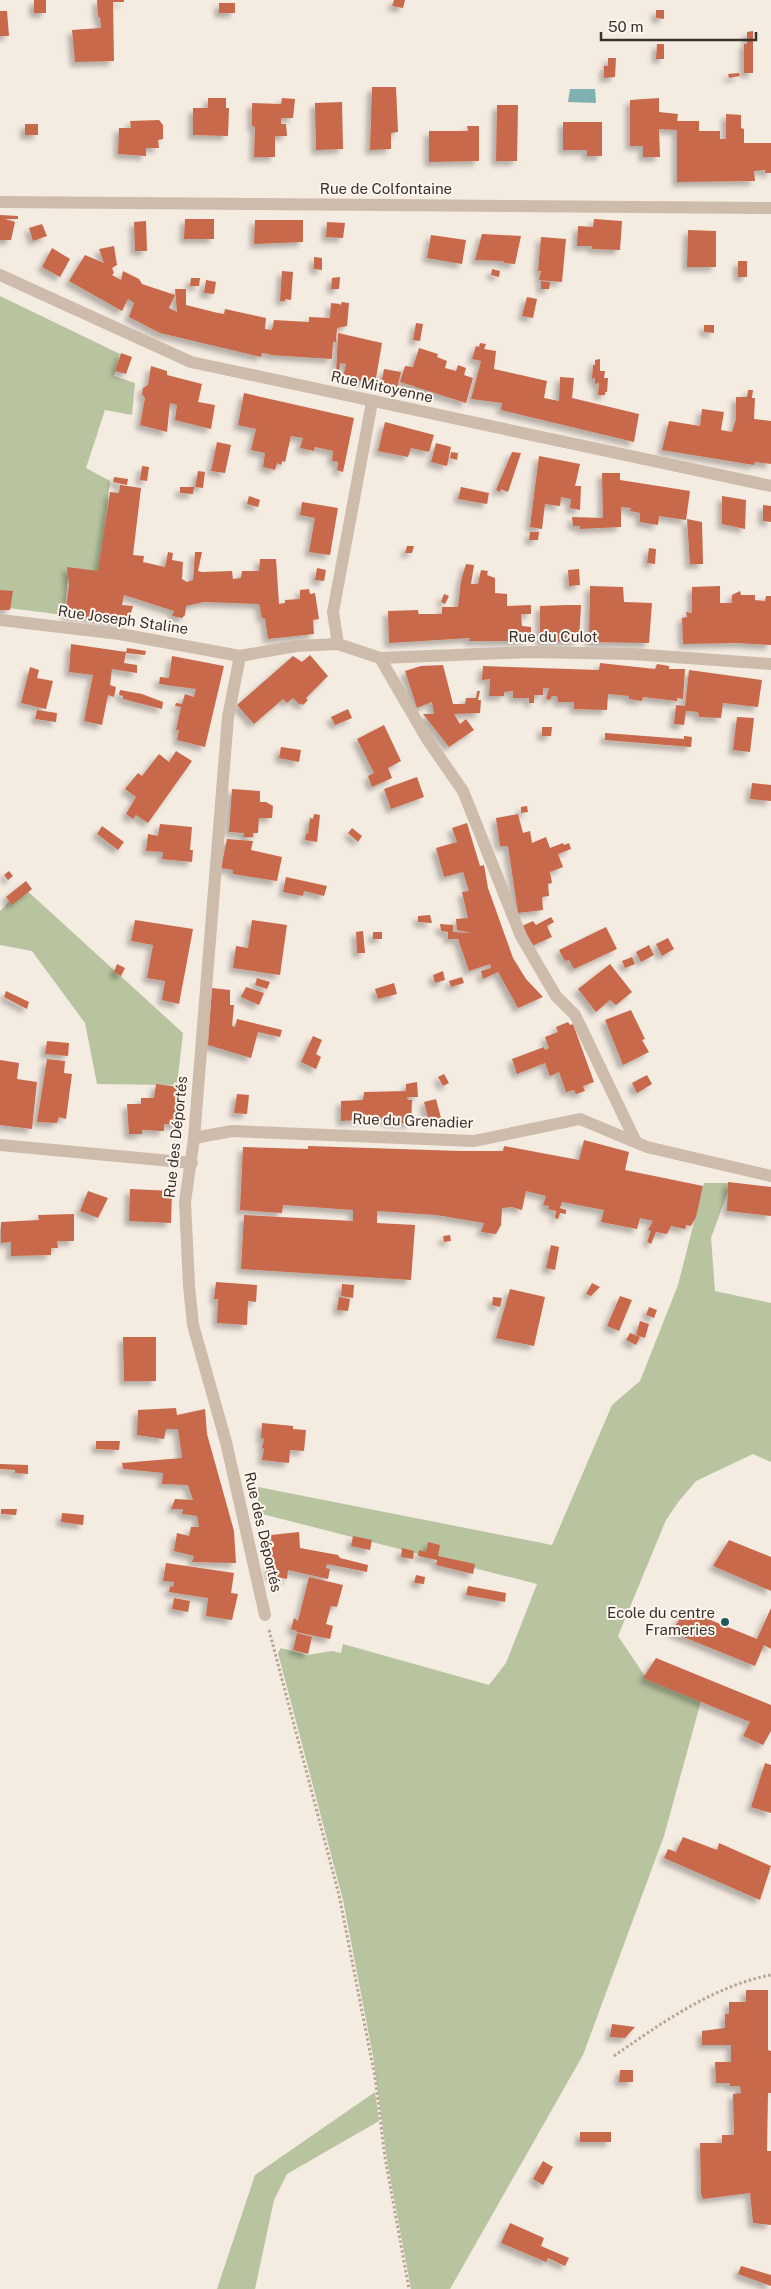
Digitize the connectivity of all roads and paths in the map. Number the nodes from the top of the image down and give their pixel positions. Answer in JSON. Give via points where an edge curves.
{"nodes":[{"id":1,"x":0,"y":202,"type":"edge"},
{"id":2,"x":771,"y":208,"type":"edge"},
{"id":3,"x":0,"y":275,"type":"edge"},
{"id":4,"x":372,"y":402,"type":"junction"},
{"id":5,"x":771,"y":486,"type":"edge"},
{"id":6,"x":0,"y":620,"type":"edge"},
{"id":7,"x":338,"y":644,"type":"junction"},
{"id":8,"x":240,"y":656,"type":"junction"},
{"id":9,"x":380,"y":658,"type":"junction"},
{"id":10,"x":771,"y":664,"type":"edge"},
{"id":11,"x":194,"y":1138,"type":"junction"},
{"id":12,"x":636,"y":1142,"type":"junction"},
{"id":13,"x":0,"y":1145,"type":"edge"},
{"id":14,"x":192,"y":1164,"type":"junction"},
{"id":15,"x":771,"y":1176,"type":"edge"},
{"id":16,"x":265,"y":1615,"type":"joint"},
{"id":17,"x":771,"y":1975,"type":"edge"},
{"id":18,"x":614,"y":2056,"type":"dead end"},
{"id":19,"x":409,"y":2289,"type":"edge"}],
"edges":[{"from":1,"to":2,"type":"street","name":"Rue de Colfontaine"},
{"from":3,"to":4,"type":"street","name":"Rue Mitoyenne","via":[[191,362]]},
{"from":4,"to":5,"type":"street","name":"Rue Mitoyenne"},
{"from":4,"to":7,"type":"street","via":[[333,612]]},
{"from":6,"to":8,"type":"street","name":"Rue Joseph Staline","via":[[120,634]]},
{"from":7,"to":8,"type":"street","via":[[296,646]]},
{"from":7,"to":9,"type":"street","name":"Rue du Culot"},
{"from":8,"to":11,"type":"street","name":"Rue des Déportés","via":[[228,717]]},
{"from":9,"to":10,"type":"street","name":"Rue du Culot","via":[[530,652],[632,654]]},
{"from":9,"to":12,"type":"street","via":[[427,739],[463,791],[521,936],[556,996],[576,1015]]},
{"from":11,"to":12,"type":"street","name":"Rue du Grenadier","via":[[232,1131],[474,1141],[580,1119]]},
{"from":11,"to":14,"type":"street","name":"Rue des Déportés"},
{"from":12,"to":15,"type":"street","name":"Rue du Grenadier"},
{"from":13,"to":14,"type":"street"},
{"from":14,"to":16,"type":"street","name":"Rue des Déportés","via":[[185,1202],[193,1325],[226,1442]]},
{"from":16,"to":19,"type":"path","via":[[339,1896],[375,2077],[385,2157]]},
{"from":17,"to":18,"type":"path","via":[[742,1983],[682,2011]]}]}
